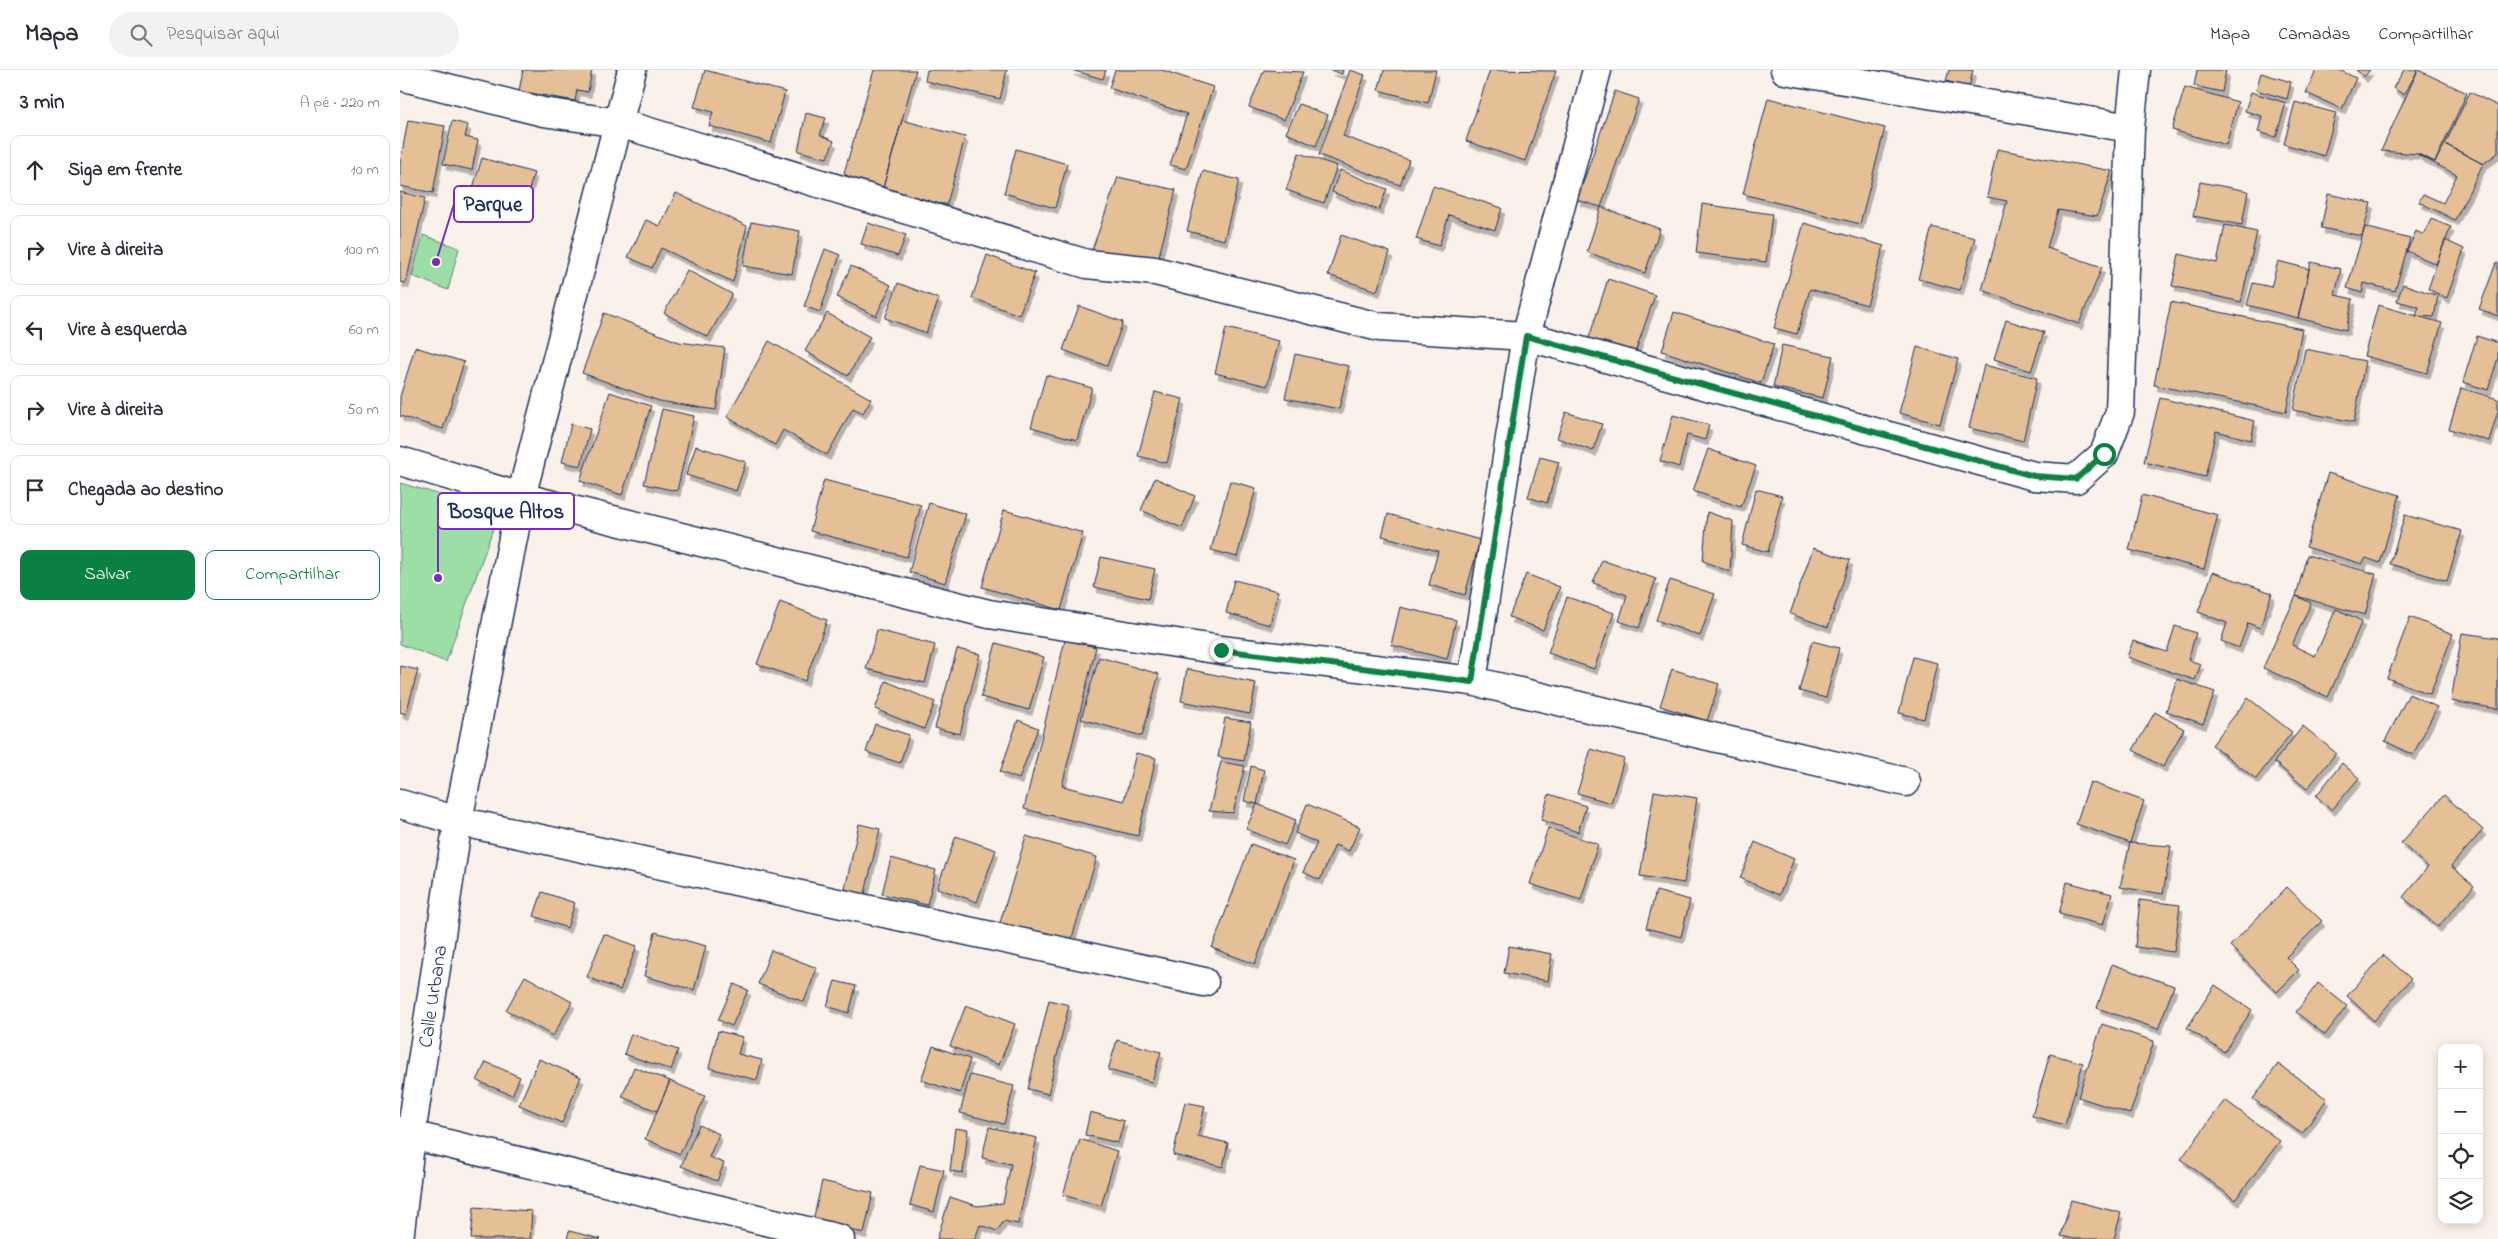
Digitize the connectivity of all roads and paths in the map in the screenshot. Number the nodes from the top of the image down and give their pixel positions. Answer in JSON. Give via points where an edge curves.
{"nodes":[{"id":1,"x":632,"y":70,"type":"edge"},
{"id":2,"x":1597,"y":70,"type":"edge"},
{"id":3,"x":1786,"y":70,"type":"edge"},
{"id":4,"x":2136,"y":70,"type":"edge"},
{"id":5,"x":400,"y":76,"type":"edge"},
{"id":6,"x":619,"y":123,"type":"junction"},
{"id":7,"x":2130,"y":128,"type":"junction"},
{"id":8,"x":1526,"y":336,"type":"junction"},
{"id":9,"x":400,"y":461,"type":"edge"},
{"id":10,"x":521,"y":497,"type":"junction"},
{"id":11,"x":1472,"y":682,"type":"junction"},
{"id":12,"x":1906,"y":782,"type":"dead end"},
{"id":13,"x":400,"y":804,"type":"edge"},
{"id":14,"x":458,"y":821,"type":"junction"},
{"id":15,"x":1204,"y":982,"type":"dead end"},
{"id":16,"x":411,"y":1135,"type":"junction"},
{"id":17,"x":400,"y":1232,"type":"edge"},
{"id":18,"x":840,"y":1239,"type":"edge"}],
"edges":[{"from":1,"to":6,"type":"street","name":"Calle Urbana"},
{"from":2,"to":8,"type":"street"},
{"from":3,"to":7,"type":"street"},
{"from":4,"to":7,"type":"street"},
{"from":5,"to":6,"type":"street","via":[[543,112]]},
{"from":6,"to":8,"type":"street","via":[[1087,264],[1155,271],[1379,326]]},
{"from":6,"to":10,"type":"street","name":"Calle Urbana"},
{"from":7,"to":8,"type":"street","via":[[2120,412],[2104,454],[2076,479],[2034,476]]},
{"from":8,"to":11,"type":"street"},
{"from":9,"to":10,"type":"street"},
{"from":10,"to":11,"type":"street","via":[[990,614],[1221,650]]},
{"from":10,"to":14,"type":"street","name":"Calle Urbana"},
{"from":11,"to":12,"type":"street"},
{"from":13,"to":14,"type":"street"},
{"from":14,"to":15,"type":"street"},
{"from":14,"to":16,"type":"street","name":"Calle Urbana"},
{"from":16,"to":17,"type":"street","name":"Calle Urbana"},
{"from":16,"to":18,"type":"street"}]}
